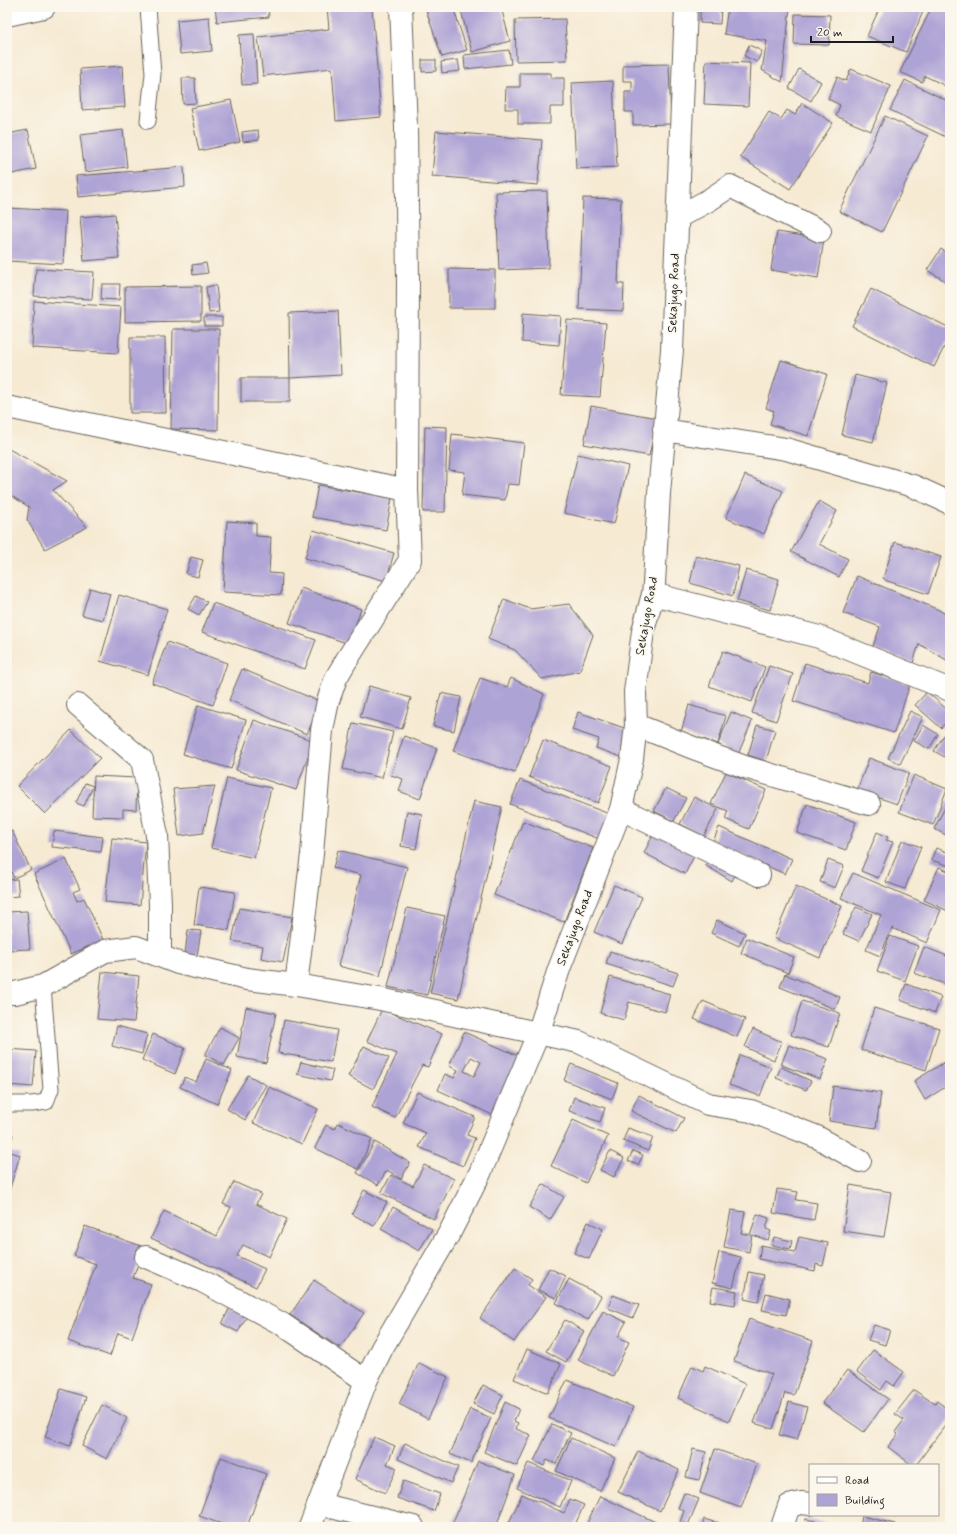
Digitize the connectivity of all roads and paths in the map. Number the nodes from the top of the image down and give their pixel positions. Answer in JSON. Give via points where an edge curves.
{"nodes":[{"id":1,"x":44,"y":7,"type":"edge"},
{"id":2,"x":148,"y":7,"type":"edge"},
{"id":3,"x":401,"y":7,"type":"edge"},
{"id":4,"x":686,"y":7,"type":"edge"},
{"id":5,"x":7,"y":15,"type":"edge"},
{"id":6,"x":148,"y":121,"type":"dead end"},
{"id":7,"x":678,"y":217,"type":"junction"},
{"id":8,"x":820,"y":231,"type":"dead end"},
{"id":9,"x":7,"y":407,"type":"edge"},
{"id":10,"x":664,"y":430,"type":"junction"},
{"id":11,"x":408,"y":490,"type":"junction"},
{"id":12,"x":950,"y":503,"type":"edge"},
{"id":13,"x":653,"y":594,"type":"junction"},
{"id":14,"x":950,"y":690,"type":"edge"},
{"id":15,"x":78,"y":705,"type":"dead end"},
{"id":16,"x":636,"y":724,"type":"junction"},
{"id":17,"x":869,"y":804,"type":"dead end"},
{"id":18,"x":621,"y":809,"type":"junction"},
{"id":19,"x":760,"y":874,"type":"dead end"},
{"id":20,"x":160,"y":955,"type":"junction"},
{"id":21,"x":296,"y":985,"type":"junction"},
{"id":22,"x":43,"y":986,"type":"junction"},
{"id":23,"x":7,"y":993,"type":"edge"},
{"id":24,"x":538,"y":1034,"type":"junction"},
{"id":25,"x":7,"y":1104,"type":"edge"},
{"id":26,"x":860,"y":1160,"type":"dead end"},
{"id":27,"x":146,"y":1257,"type":"dead end"},
{"id":28,"x":366,"y":1381,"type":"junction"},
{"id":29,"x":319,"y":1504,"type":"junction"},
{"id":30,"x":809,"y":1504,"type":"edge"},
{"id":31,"x":310,"y":1527,"type":"edge"},
{"id":32,"x":413,"y":1527,"type":"edge"},
{"id":33,"x":782,"y":1527,"type":"edge"}],
"edges":[{"from":1,"to":5,"type":"street"},
{"from":2,"to":6,"type":"lane","via":[[153,74]]},
{"from":3,"to":11,"type":"street","via":[[406,127]]},
{"from":4,"to":7,"type":"street","name":"Sekajugo Road"},
{"from":7,"to":8,"type":"street","via":[[730,186]]},
{"from":7,"to":10,"type":"street","name":"Sekajugo Road","via":[[672,350]]},
{"from":9,"to":11,"type":"street"},
{"from":10,"to":12,"type":"street","via":[[786,449],[913,486]]},
{"from":10,"to":13,"type":"street","name":"Sekajugo Road"},
{"from":11,"to":21,"type":"street","via":[[410,560],[336,678],[328,701],[322,730],[312,854]]},
{"from":13,"to":14,"type":"street","via":[[819,637]]},
{"from":13,"to":16,"type":"street","name":"Sekajugo Road","via":[[643,631],[635,692]]},
{"from":15,"to":20,"type":"street","via":[[142,760],[157,835]]},
{"from":16,"to":17,"type":"street","via":[[745,767]]},
{"from":16,"to":18,"type":"street","name":"Sekajugo Road","via":[[632,759]]},
{"from":18,"to":19,"type":"street"},
{"from":18,"to":24,"type":"street","name":"Sekajugo Road","via":[[559,969]]},
{"from":20,"to":21,"type":"street","via":[[178,963],[206,970],[247,979]]},
{"from":20,"to":22,"type":"street","via":[[136,947],[105,951]]},
{"from":21,"to":24,"type":"street","via":[[380,999]]},
{"from":22,"to":23,"type":"street"},
{"from":22,"to":25,"type":"lane","via":[[51,1089],[46,1102]]},
{"from":24,"to":26,"type":"street","via":[[579,1042],[708,1104],[751,1111],[817,1138]]},
{"from":24,"to":28,"type":"street","name":"Sekajugo Road","via":[[480,1173],[450,1232],[382,1348]]},
{"from":27,"to":28,"type":"street","via":[[202,1281],[282,1324]]},
{"from":28,"to":29,"type":"street","name":"Sekajugo Road"},
{"from":29,"to":31,"type":"street","name":"Sekajugo Road"},
{"from":29,"to":32,"type":"street"},
{"from":30,"to":33,"type":"street","via":[[789,1506]]}]}
